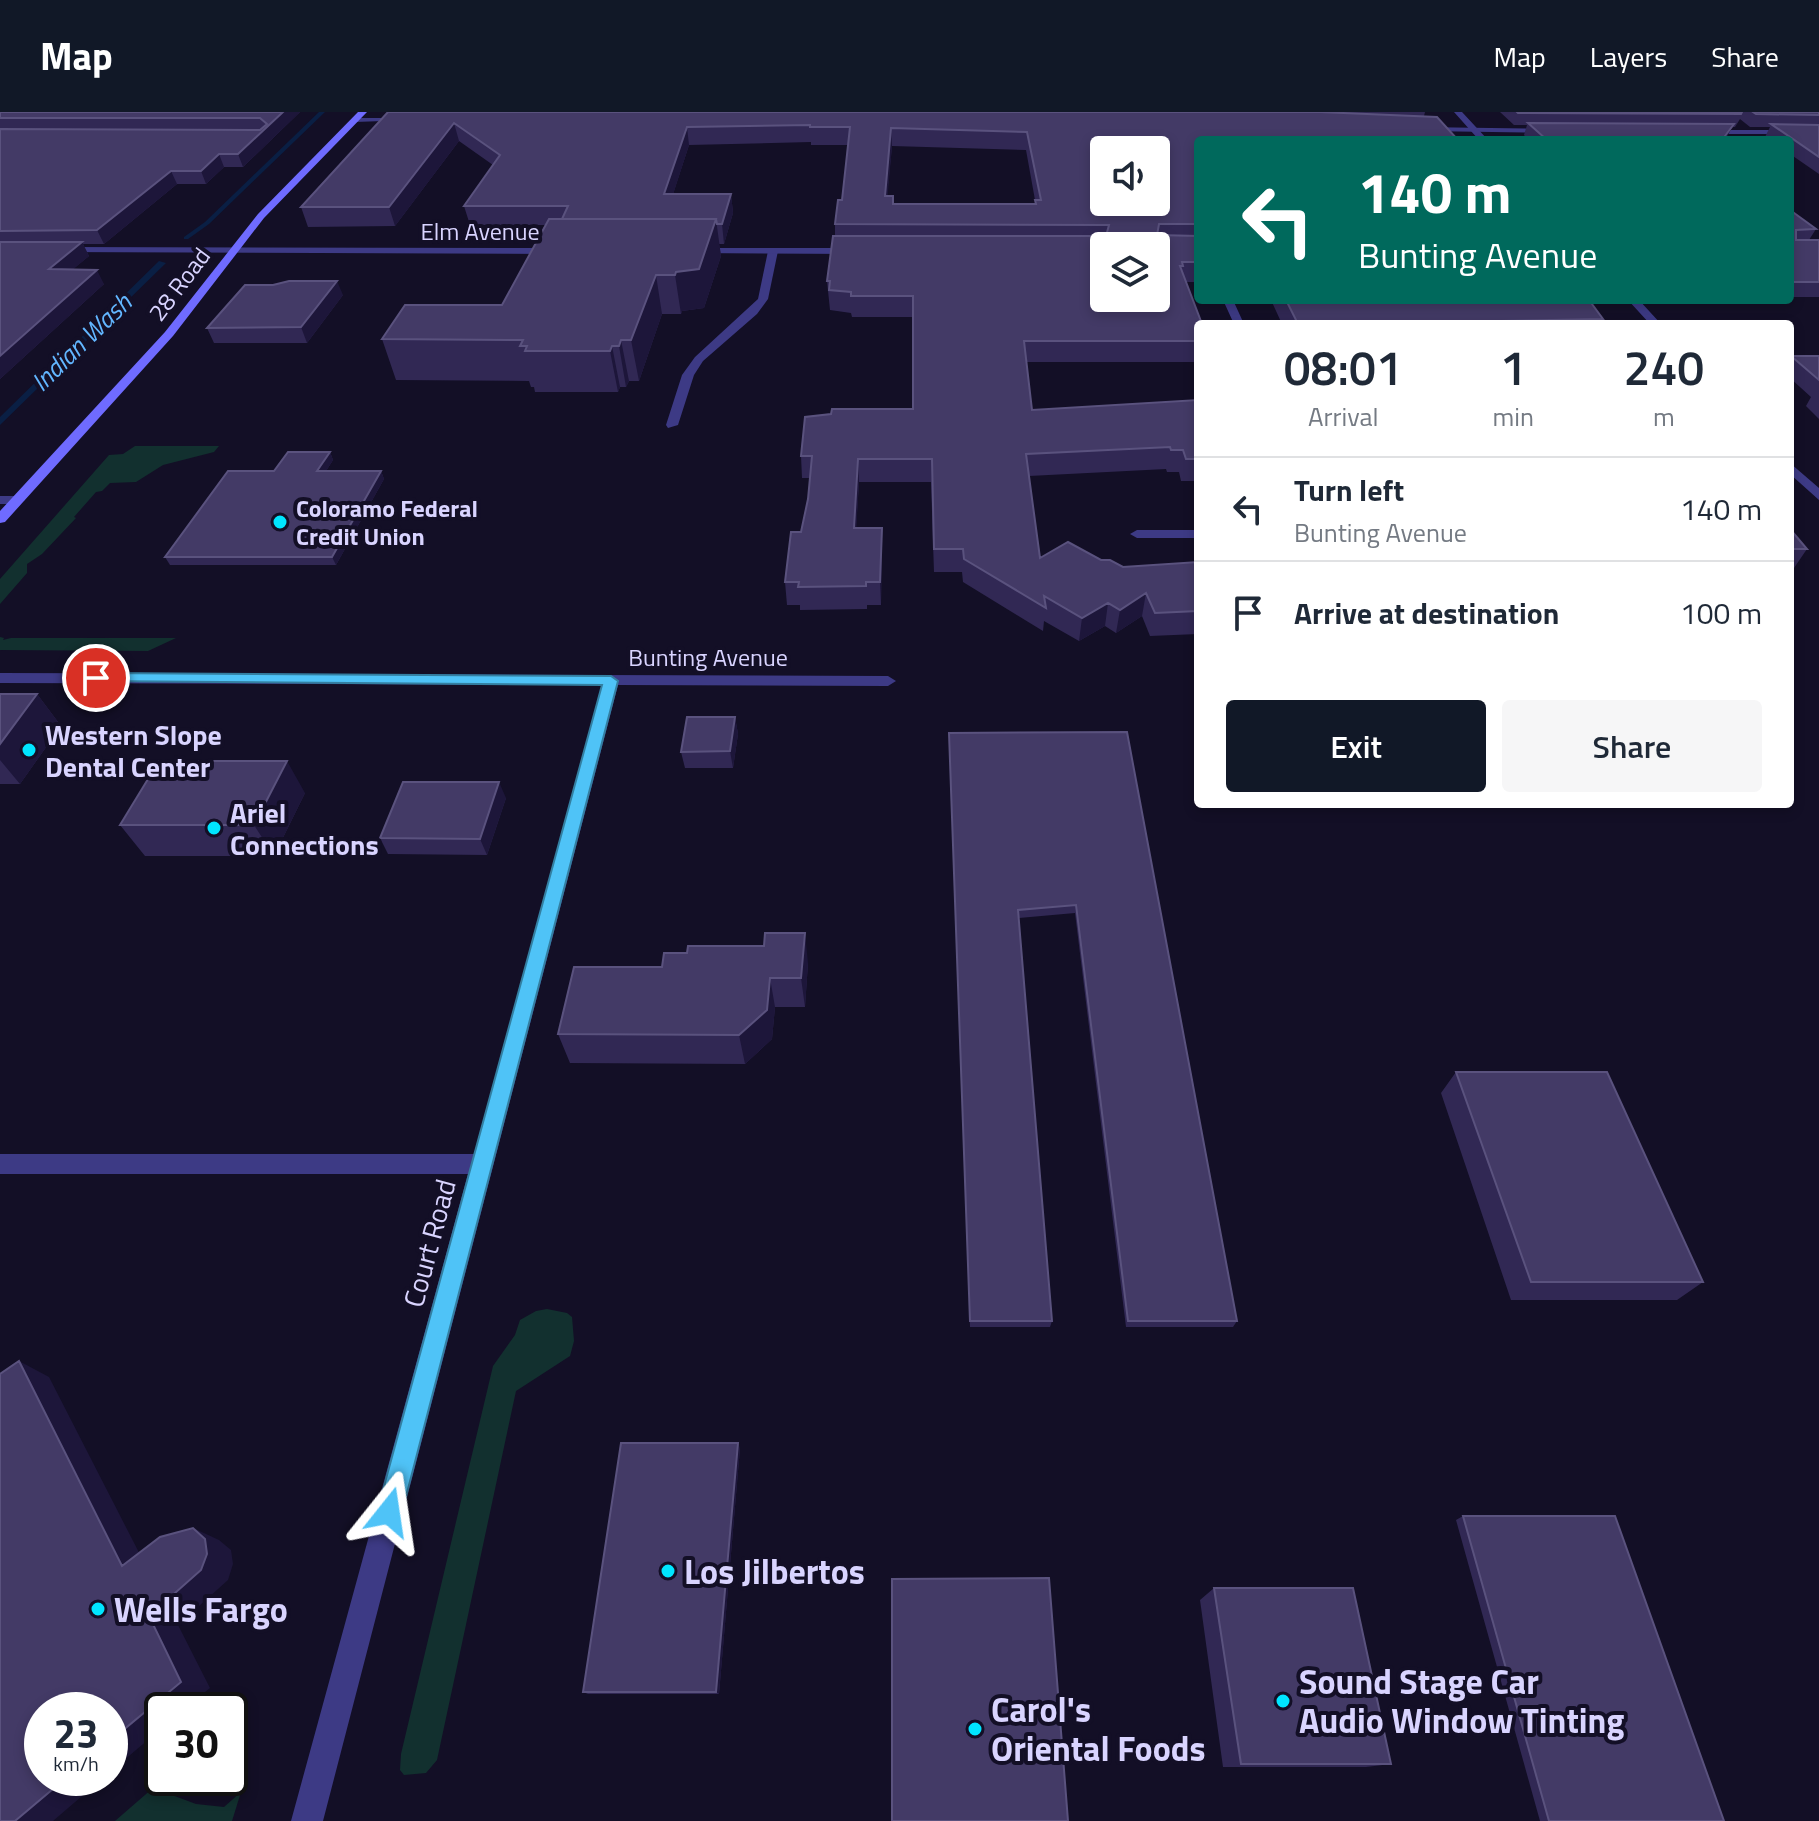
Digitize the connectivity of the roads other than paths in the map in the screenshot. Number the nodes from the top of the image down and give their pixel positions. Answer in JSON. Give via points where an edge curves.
{"nodes":[{"id":1,"x":363,"y":112,"type":"edge"},
{"id":2,"x":1458,"y":112,"type":"edge"},
{"id":3,"x":355,"y":120,"type":"junction"},
{"id":4,"x":413,"y":120,"type":"edge"},
{"id":5,"x":1408,"y":129,"type":"edge"},
{"id":6,"x":1475,"y":130,"type":"junction"},
{"id":7,"x":1556,"y":131,"type":"edge"},
{"id":8,"x":1693,"y":132,"type":"edge"},
{"id":9,"x":1819,"y":132,"type":"edge"},
{"id":10,"x":1480,"y":136,"type":"edge"},
{"id":11,"x":47,"y":250,"type":"edge"},
{"id":12,"x":231,"y":251,"type":"junction"},
{"id":13,"x":571,"y":251,"type":"edge"},
{"id":14,"x":677,"y":251,"type":"edge"},
{"id":15,"x":773,"y":251,"type":"junction"},
{"id":16,"x":865,"y":251,"type":"edge"},
{"id":17,"x":1637,"y":304,"type":"edge"},
{"id":18,"x":1652,"y":320,"type":"edge"},
{"id":19,"x":672,"y":425,"type":"dead end"},
{"id":20,"x":1794,"y":471,"type":"edge"},
{"id":21,"x":1819,"y":496,"type":"edge"},
{"id":22,"x":0,"y":500,"type":"edge"},
{"id":23,"x":18,"y":500,"type":"junction"},
{"id":24,"x":0,"y":519,"type":"edge"},
{"id":25,"x":1137,"y":534,"type":"dead end"},
{"id":26,"x":1194,"y":534,"type":"edge"},
{"id":27,"x":0,"y":678,"type":"edge"},
{"id":28,"x":611,"y":681,"type":"junction"},
{"id":29,"x":888,"y":681,"type":"dead end"},
{"id":30,"x":0,"y":1164,"type":"edge"},
{"id":31,"x":481,"y":1164,"type":"junction"},
{"id":32,"x":307,"y":1821,"type":"edge"}],
"edges":[{"from":1,"to":3,"type":"main road","name":"28 Road"},
{"from":2,"to":6,"type":"street"},
{"from":3,"to":4,"type":"street"},
{"from":3,"to":12,"type":"main road","name":"28 Road"},
{"from":5,"to":6,"type":"street"},
{"from":6,"to":7,"type":"street"},
{"from":6,"to":10,"type":"street"},
{"from":8,"to":9,"type":"street"},
{"from":11,"to":12,"type":"street","name":"Elm Avenue"},
{"from":12,"to":13,"type":"street","name":"Elm Avenue"},
{"from":12,"to":23,"type":"main road","name":"28 Road","via":[[169,334]]},
{"from":14,"to":15,"type":"street"},
{"from":15,"to":16,"type":"street"},
{"from":15,"to":19,"type":"street","via":[[763,299],[699,359],[688,375]]},
{"from":17,"to":18,"type":"street"},
{"from":20,"to":21,"type":"street"},
{"from":22,"to":23,"type":"street"},
{"from":23,"to":24,"type":"main road","name":"28 Road"},
{"from":25,"to":26,"type":"street"},
{"from":27,"to":28,"type":"street","name":"Bunting Avenue"},
{"from":28,"to":29,"type":"street","name":"Bunting Avenue"},
{"from":28,"to":31,"type":"street","name":"Court Road"},
{"from":30,"to":31,"type":"street"},
{"from":31,"to":32,"type":"street","name":"Court Road"}]}
